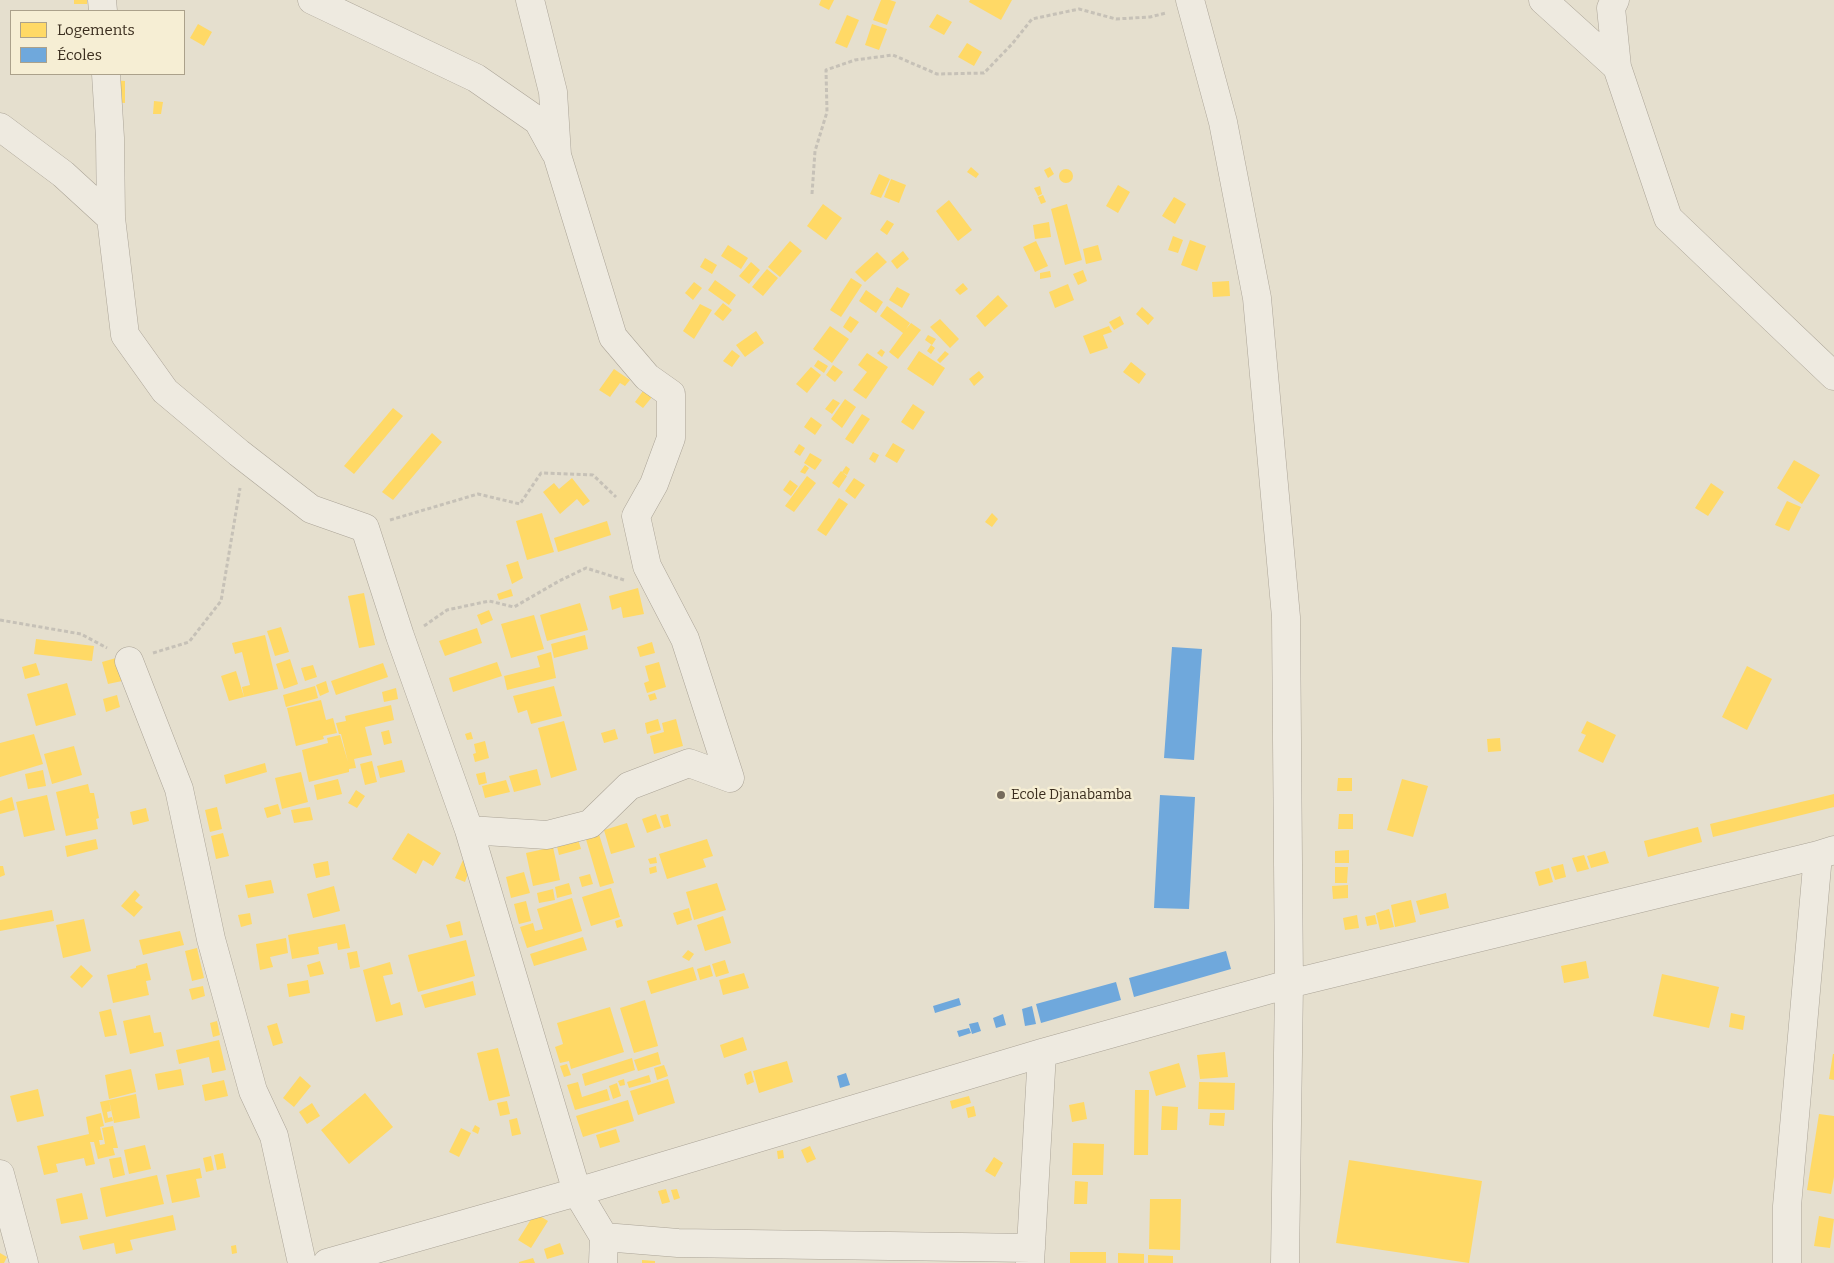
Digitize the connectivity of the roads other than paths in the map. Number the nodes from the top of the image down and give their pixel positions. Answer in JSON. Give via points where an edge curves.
{"nodes":[{"id":1,"x":312,"y":0,"type":"edge"},
{"id":2,"x":530,"y":0,"type":"edge"},
{"id":3,"x":1543,"y":0,"type":"edge"},
{"id":4,"x":1191,"y":2,"type":"edge"},
{"id":5,"x":1611,"y":3,"type":"edge"},
{"id":6,"x":1618,"y":67,"type":"junction"},
{"id":7,"x":106,"y":75,"type":"edge"},
{"id":8,"x":0,"y":127,"type":"edge"},
{"id":9,"x":557,"y":155,"type":"junction"},
{"id":10,"x":111,"y":218,"type":"junction"},
{"id":11,"x":1834,"y":376,"type":"edge"},
{"id":12,"x":129,"y":661,"type":"road end"},
{"id":13,"x":469,"y":830,"type":"junction"},
{"id":14,"x":1826,"y":853,"type":"edge"},
{"id":15,"x":1289,"y":984,"type":"junction"},
{"id":16,"x":1042,"y":1053,"type":"junction"},
{"id":17,"x":0,"y":1174,"type":"edge"},
{"id":18,"x":577,"y":1192,"type":"junction"},
{"id":19,"x":603,"y":1250,"type":"edge"},
{"id":20,"x":1030,"y":1256,"type":"edge"},
{"id":21,"x":24,"y":1263,"type":"edge"},
{"id":22,"x":302,"y":1263,"type":"edge"},
{"id":23,"x":327,"y":1263,"type":"edge"},
{"id":24,"x":1284,"y":1263,"type":"edge"},
{"id":25,"x":1787,"y":1263,"type":"edge"}],
"edges":[{"from":1,"to":9,"type":"street","via":[[476,78],[538,121]]},
{"from":2,"to":9,"type":"street","via":[[553,92]]},
{"from":3,"to":6,"type":"street"},
{"from":4,"to":15,"type":"street","via":[[1223,122],[1257,298],[1286,617]]},
{"from":5,"to":6,"type":"street"},
{"from":6,"to":11,"type":"street","via":[[1668,218]]},
{"from":7,"to":10,"type":"street"},
{"from":8,"to":10,"type":"street","via":[[63,174]]},
{"from":9,"to":13,"type":"street","via":[[613,336],[647,378],[671,394],[671,438],[654,484],[636,516],[647,566],[686,639],[730,778],[689,762],[629,786],[590,824],[547,835]]},
{"from":10,"to":13,"type":"street","via":[[125,335],[164,391],[311,509],[365,528]]},
{"from":12,"to":22,"type":"street","via":[[179,789],[211,939],[253,1091],[274,1136]]},
{"from":13,"to":18,"type":"street"},
{"from":14,"to":15,"type":"street"},
{"from":14,"to":25,"type":"street","via":[[1787,1206]]},
{"from":15,"to":16,"type":"street"},
{"from":15,"to":24,"type":"street"},
{"from":16,"to":18,"type":"street"},
{"from":16,"to":20,"type":"street"},
{"from":17,"to":21,"type":"street"},
{"from":18,"to":19,"type":"street"},
{"from":18,"to":23,"type":"street"},
{"from":19,"to":20,"type":"street","via":[[678,1243]]}]}
